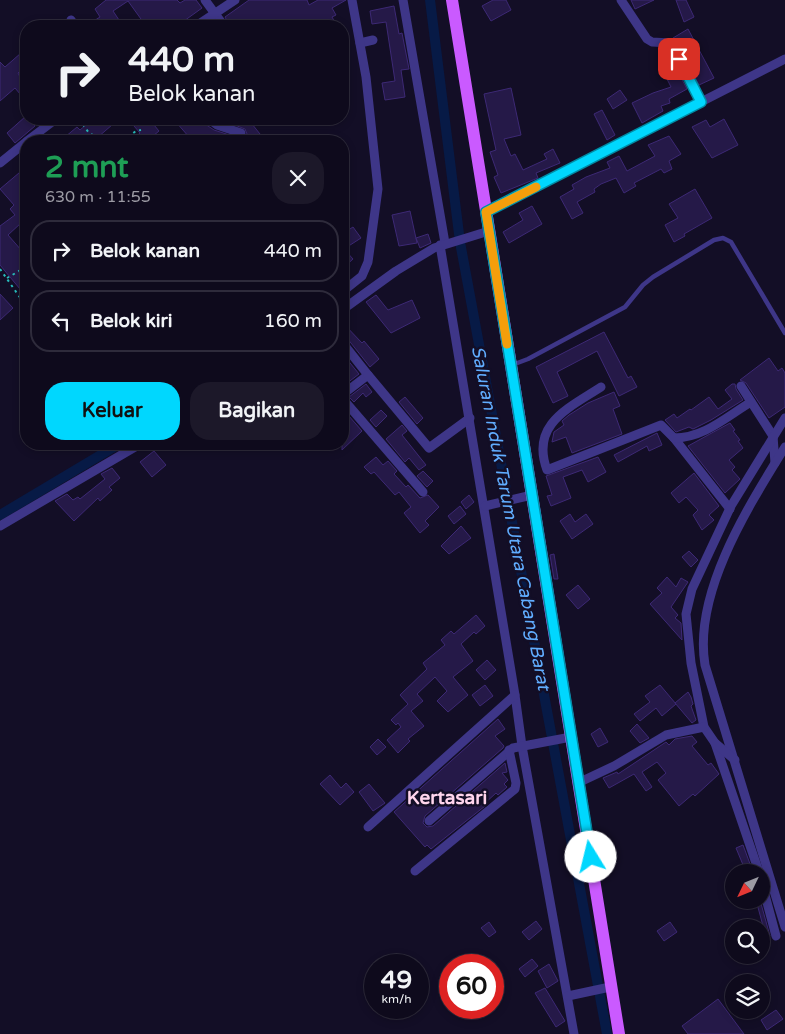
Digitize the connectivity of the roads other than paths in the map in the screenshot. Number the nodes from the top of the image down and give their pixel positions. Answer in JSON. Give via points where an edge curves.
{"nodes":[{"id":1,"x":205,"y":0,"type":"edge"},
{"id":2,"x":235,"y":0,"type":"edge"},
{"id":3,"x":352,"y":0,"type":"edge"},
{"id":4,"x":403,"y":0,"type":"edge"},
{"id":5,"x":621,"y":0,"type":"edge"},
{"id":6,"x":456,"y":2,"type":"edge"},
{"id":7,"x":215,"y":13,"type":"junction"},
{"id":8,"x":205,"y":20,"type":"edge"},
{"id":9,"x":220,"y":20,"type":"edge"},
{"id":10,"x":785,"y":59,"type":"edge"},
{"id":11,"x":701,"y":102,"type":"junction"},
{"id":12,"x":48,"y":125,"type":"edge"},
{"id":13,"x":220,"y":125,"type":"edge"},
{"id":14,"x":241,"y":133,"type":"dead end"},
{"id":15,"x":36,"y":135,"type":"edge"},
{"id":16,"x":20,"y":147,"type":"edge"},
{"id":17,"x":0,"y":163,"type":"edge"},
{"id":18,"x":486,"y":212,"type":"junction"},
{"id":19,"x":484,"y":233,"type":"junction"},
{"id":20,"x":443,"y":244,"type":"junction"},
{"id":21,"x":358,"y":291,"type":"junction"},
{"id":22,"x":349,"y":292,"type":"edge"},
{"id":23,"x":349,"y":302,"type":"edge"},
{"id":24,"x":785,"y":333,"type":"edge"},
{"id":25,"x":349,"y":351,"type":"edge"},
{"id":26,"x":513,"y":364,"type":"junction"},
{"id":27,"x":368,"y":375,"type":"junction"},
{"id":28,"x":741,"y":386,"type":"dead end"},
{"id":29,"x":601,"y":387,"type":"dead end"},
{"id":30,"x":349,"y":391,"type":"edge"},
{"id":31,"x":751,"y":402,"type":"junction"},
{"id":32,"x":349,"y":405,"type":"edge"},
{"id":33,"x":470,"y":418,"type":"junction"},
{"id":34,"x":785,"y":418,"type":"edge"},
{"id":35,"x":773,"y":436,"type":"junction"},
{"id":36,"x":674,"y":438,"type":"junction"},
{"id":37,"x":541,"y":447,"type":"junction"},
{"id":38,"x":785,"y":448,"type":"edge"},
{"id":39,"x":130,"y":450,"type":"edge"},
{"id":40,"x":526,"y":452,"type":"junction"},
{"id":41,"x":775,"y":463,"type":"junction"},
{"id":42,"x":423,"y":492,"type":"dead end"},
{"id":43,"x":526,"y":497,"type":"junction"},
{"id":44,"x":488,"y":506,"type":"junction"},
{"id":45,"x":730,"y":509,"type":"junction"},
{"id":46,"x":0,"y":526,"type":"edge"},
{"id":47,"x":516,"y":695,"type":"junction"},
{"id":48,"x":704,"y":727,"type":"junction"},
{"id":49,"x":567,"y":738,"type":"junction"},
{"id":50,"x":715,"y":743,"type":"junction"},
{"id":51,"x":525,"y":746,"type":"junction"},
{"id":52,"x":510,"y":750,"type":"junction"},
{"id":53,"x":735,"y":760,"type":"junction"},
{"id":54,"x":580,"y":782,"type":"junction"},
{"id":55,"x":428,"y":821,"type":"dead end"},
{"id":56,"x":368,"y":827,"type":"dead end"},
{"id":57,"x":756,"y":864,"type":"edge"},
{"id":58,"x":415,"y":871,"type":"dead end"},
{"id":59,"x":769,"y":909,"type":"edge"},
{"id":60,"x":785,"y":926,"type":"edge"},
{"id":61,"x":776,"y":936,"type":"dead end"},
{"id":62,"x":607,"y":988,"type":"junction"},
{"id":63,"x":572,"y":995,"type":"junction"},
{"id":64,"x":574,"y":1034,"type":"edge"},
{"id":65,"x":618,"y":1034,"type":"edge"}],
"edges":[{"from":1,"to":7,"type":"street"},
{"from":2,"to":7,"type":"street"},
{"from":3,"to":21,"type":"street","via":[[366,41],[378,190],[368,262]]},
{"from":4,"to":20,"type":"street"},
{"from":5,"to":11,"type":"street","via":[[647,39],[671,45]]},
{"from":6,"to":18,"type":"main road"},
{"from":7,"to":8,"type":"street"},
{"from":7,"to":9,"type":"street"},
{"from":10,"to":11,"type":"street"},
{"from":11,"to":18,"type":"street"},
{"from":12,"to":15,"type":"street"},
{"from":13,"to":14,"type":"street"},
{"from":16,"to":17,"type":"street"},
{"from":18,"to":19,"type":"main road"},
{"from":19,"to":20,"type":"street"},
{"from":19,"to":26,"type":"main road"},
{"from":20,"to":21,"type":"street"},
{"from":20,"to":33,"type":"street"},
{"from":21,"to":22,"type":"street"},
{"from":21,"to":23,"type":"street"},
{"from":24,"to":26,"type":"lane","via":[[730,242],[723,238],[714,240],[653,277],[625,307]]},
{"from":25,"to":27,"type":"street"},
{"from":26,"to":40,"type":"main road"},
{"from":27,"to":30,"type":"street"},
{"from":27,"to":33,"type":"street","via":[[429,448]]},
{"from":28,"to":31,"type":"street"},
{"from":29,"to":37,"type":"street","via":[[551,423]]},
{"from":31,"to":35,"type":"street"},
{"from":31,"to":36,"type":"street","via":[[702,433]]},
{"from":32,"to":42,"type":"street"},
{"from":33,"to":44,"type":"street"},
{"from":34,"to":35,"type":"street"},
{"from":35,"to":41,"type":"street"},
{"from":35,"to":45,"type":"street"},
{"from":36,"to":37,"type":"street","via":[[664,426],[659,425],[548,470]]},
{"from":36,"to":45,"type":"street"},
{"from":37,"to":40,"type":"street"},
{"from":38,"to":41,"type":"street"},
{"from":39,"to":46,"type":"street"},
{"from":40,"to":43,"type":"main road"},
{"from":41,"to":53,"type":"street","via":[[725,557],[706,611],[703,634],[705,665]]},
{"from":43,"to":44,"type":"street"},
{"from":43,"to":49,"type":"main road"},
{"from":44,"to":47,"type":"street"},
{"from":45,"to":48,"type":"street","via":[[692,589],[686,614]]},
{"from":47,"to":51,"type":"street"},
{"from":47,"to":56,"type":"street"},
{"from":48,"to":50,"type":"street"},
{"from":48,"to":54,"type":"street","via":[[666,735]]},
{"from":49,"to":51,"type":"street"},
{"from":49,"to":54,"type":"main road"},
{"from":50,"to":53,"type":"street"},
{"from":50,"to":57,"type":"street"},
{"from":51,"to":52,"type":"street"},
{"from":51,"to":63,"type":"street"},
{"from":52,"to":55,"type":"street"},
{"from":52,"to":58,"type":"street","via":[[515,789]]},
{"from":53,"to":60,"type":"street"},
{"from":54,"to":62,"type":"main road"},
{"from":59,"to":61,"type":"street"},
{"from":62,"to":63,"type":"street"},
{"from":62,"to":65,"type":"main road"},
{"from":63,"to":64,"type":"street"}]}
